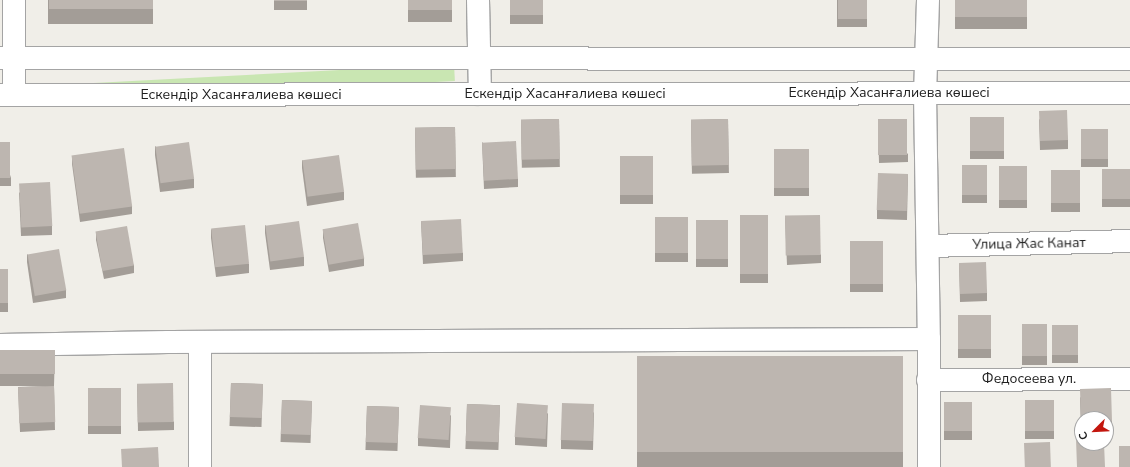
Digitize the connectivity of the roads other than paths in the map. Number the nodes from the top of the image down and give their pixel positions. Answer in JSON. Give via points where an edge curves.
{"nodes":[{"id":1,"x":14,"y":0,"type":"edge"},
{"id":2,"x":478,"y":0,"type":"edge"},
{"id":3,"x":928,"y":0,"type":"edge"},
{"id":4,"x":7,"y":58,"type":"edge"},
{"id":5,"x":478,"y":58,"type":"junction"},
{"id":6,"x":927,"y":59,"type":"junction"},
{"id":7,"x":1130,"y":59,"type":"edge"},
{"id":8,"x":925,"y":93,"type":"junction"},
{"id":9,"x":1130,"y":93,"type":"edge"},
{"id":10,"x":480,"y":94,"type":"junction"},
{"id":11,"x":7,"y":95,"type":"edge"},
{"id":12,"x":1130,"y":241,"type":"edge"},
{"id":13,"x":928,"y":246,"type":"junction"},
{"id":14,"x":929,"y":339,"type":"junction"},
{"id":15,"x":200,"y":342,"type":"junction"},
{"id":16,"x":0,"y":345,"type":"edge"},
{"id":17,"x":1130,"y":379,"type":"edge"},
{"id":18,"x":928,"y":380,"type":"junction"},
{"id":19,"x":200,"y":467,"type":"edge"},
{"id":20,"x":929,"y":467,"type":"edge"}],
"edges":[{"from":1,"to":4,"type":"street"},
{"from":2,"to":5,"type":"street"},
{"from":3,"to":6,"type":"street"},
{"from":4,"to":5,"type":"street"},
{"from":4,"to":11,"type":"street"},
{"from":5,"to":6,"type":"street"},
{"from":5,"to":10,"type":"street"},
{"from":6,"to":7,"type":"street"},
{"from":6,"to":8,"type":"street"},
{"from":8,"to":9,"type":"street","name":"Ескендір Хасанғалиева көшесі"},
{"from":8,"to":10,"type":"street","name":"Ескендір Хасанғалиева көшесі"},
{"from":8,"to":13,"type":"street"},
{"from":10,"to":11,"type":"street","name":"Ескендір Хасанғалиева көшесі"},
{"from":12,"to":13,"type":"street","name":"Улица Жас Канат"},
{"from":13,"to":14,"type":"street"},
{"from":14,"to":15,"type":"street"},
{"from":14,"to":18,"type":"street"},
{"from":15,"to":16,"type":"street"},
{"from":15,"to":19,"type":"street"},
{"from":17,"to":18,"type":"street","name":"Федосеева ул."},
{"from":18,"to":20,"type":"street"}]}
